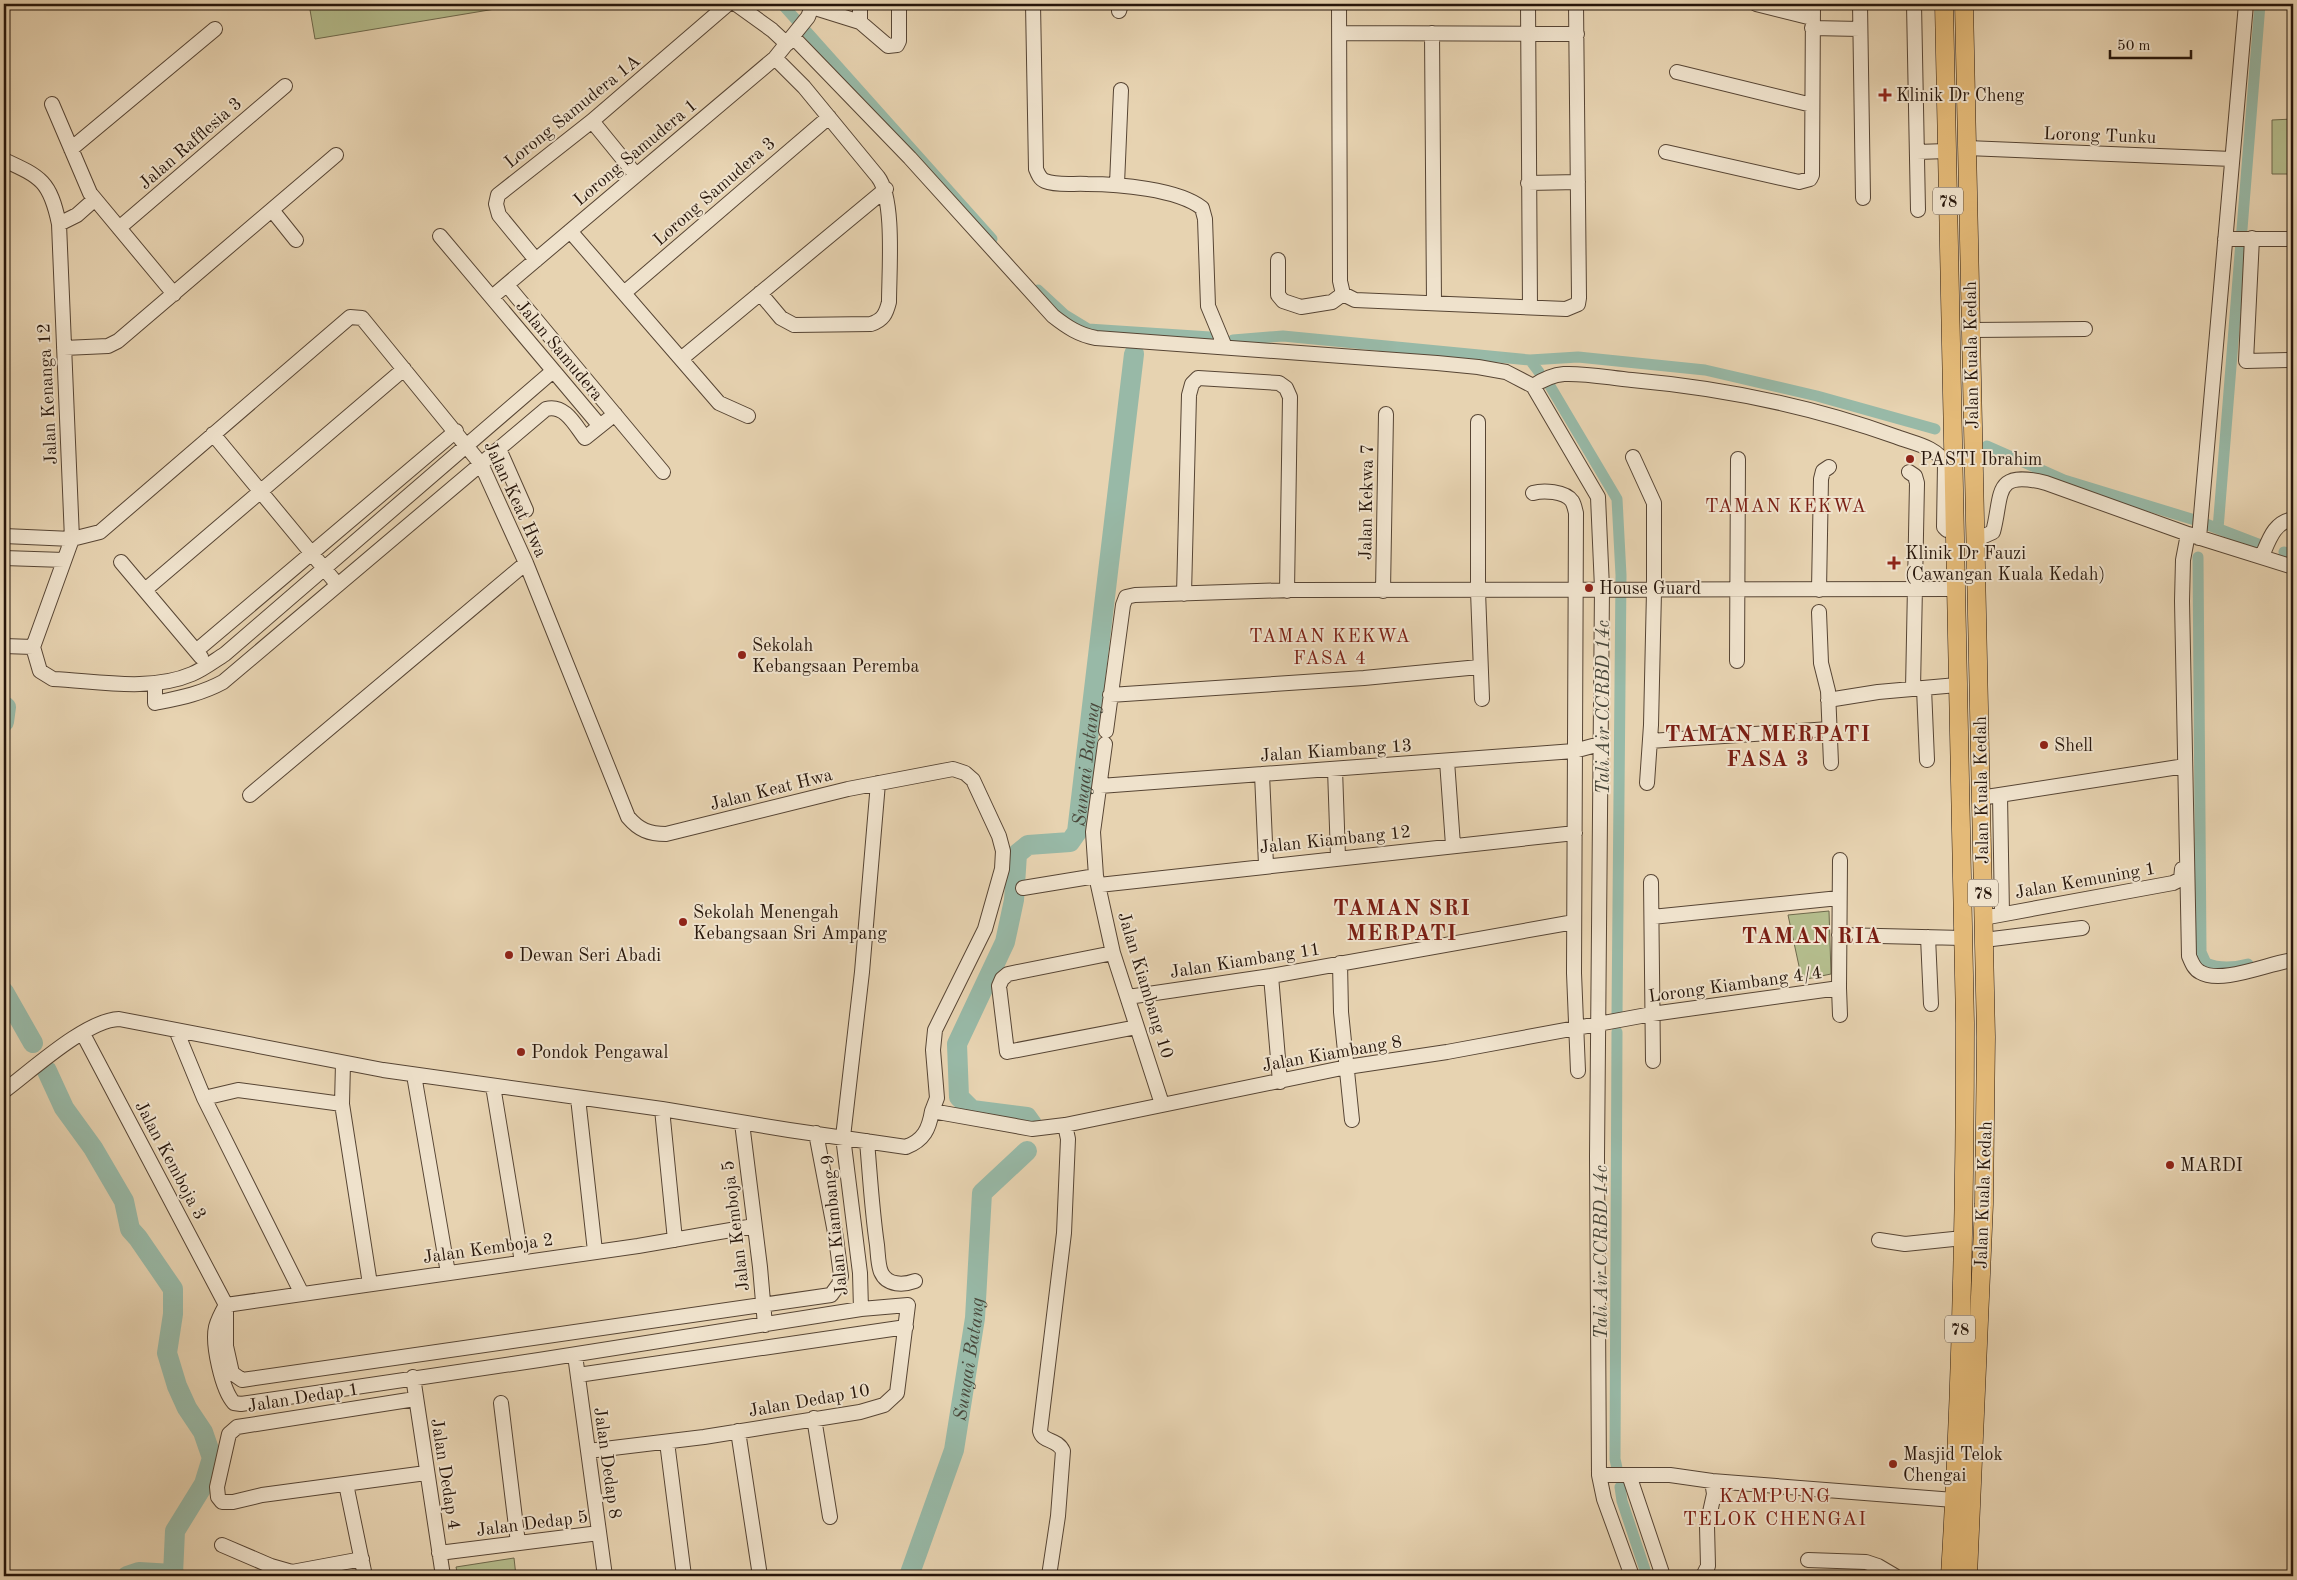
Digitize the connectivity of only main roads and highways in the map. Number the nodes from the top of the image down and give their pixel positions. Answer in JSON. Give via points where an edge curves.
{"nodes":[{"id":1,"x":1944,"y":4,"type":"edge"},
{"id":2,"x":1964,"y":4,"type":"edge"},
{"id":3,"x":1980,"y":772,"type":"junction"},
{"id":4,"x":1963,"y":938,"type":"junction"},
{"id":5,"x":1976,"y":1394,"type":"junction"},
{"id":6,"x":1955,"y":1479,"type":"junction"},
{"id":7,"x":1950,"y":1576,"type":"edge"},
{"id":8,"x":1968,"y":1576,"type":"edge"}],
"edges":[{"from":1,"to":4,"type":"main road","name":"Jalan Kuala Kedah","number":"78"},
{"from":2,"to":3,"type":"main road","name":"Jalan Kuala Kedah","number":"78"},
{"from":3,"to":4,"type":"main road","via":[[1974,801],[1975,933],[1973,938]]},
{"from":3,"to":5,"type":"main road","name":"Jalan Kuala Kedah","number":"78","via":[[1986,1145]]},
{"from":4,"to":6,"type":"main road","name":"Jalan Kuala Kedah","number":"78","via":[[1965,1130]]},
{"from":5,"to":6,"type":"main road","via":[[1969,1474],[1965,1479]]},
{"from":5,"to":8,"type":"main road","name":"Jalan Kuala Kedah","number":"78"},
{"from":6,"to":7,"type":"main road","name":"Jalan Kuala Kedah","number":"78"}]}
